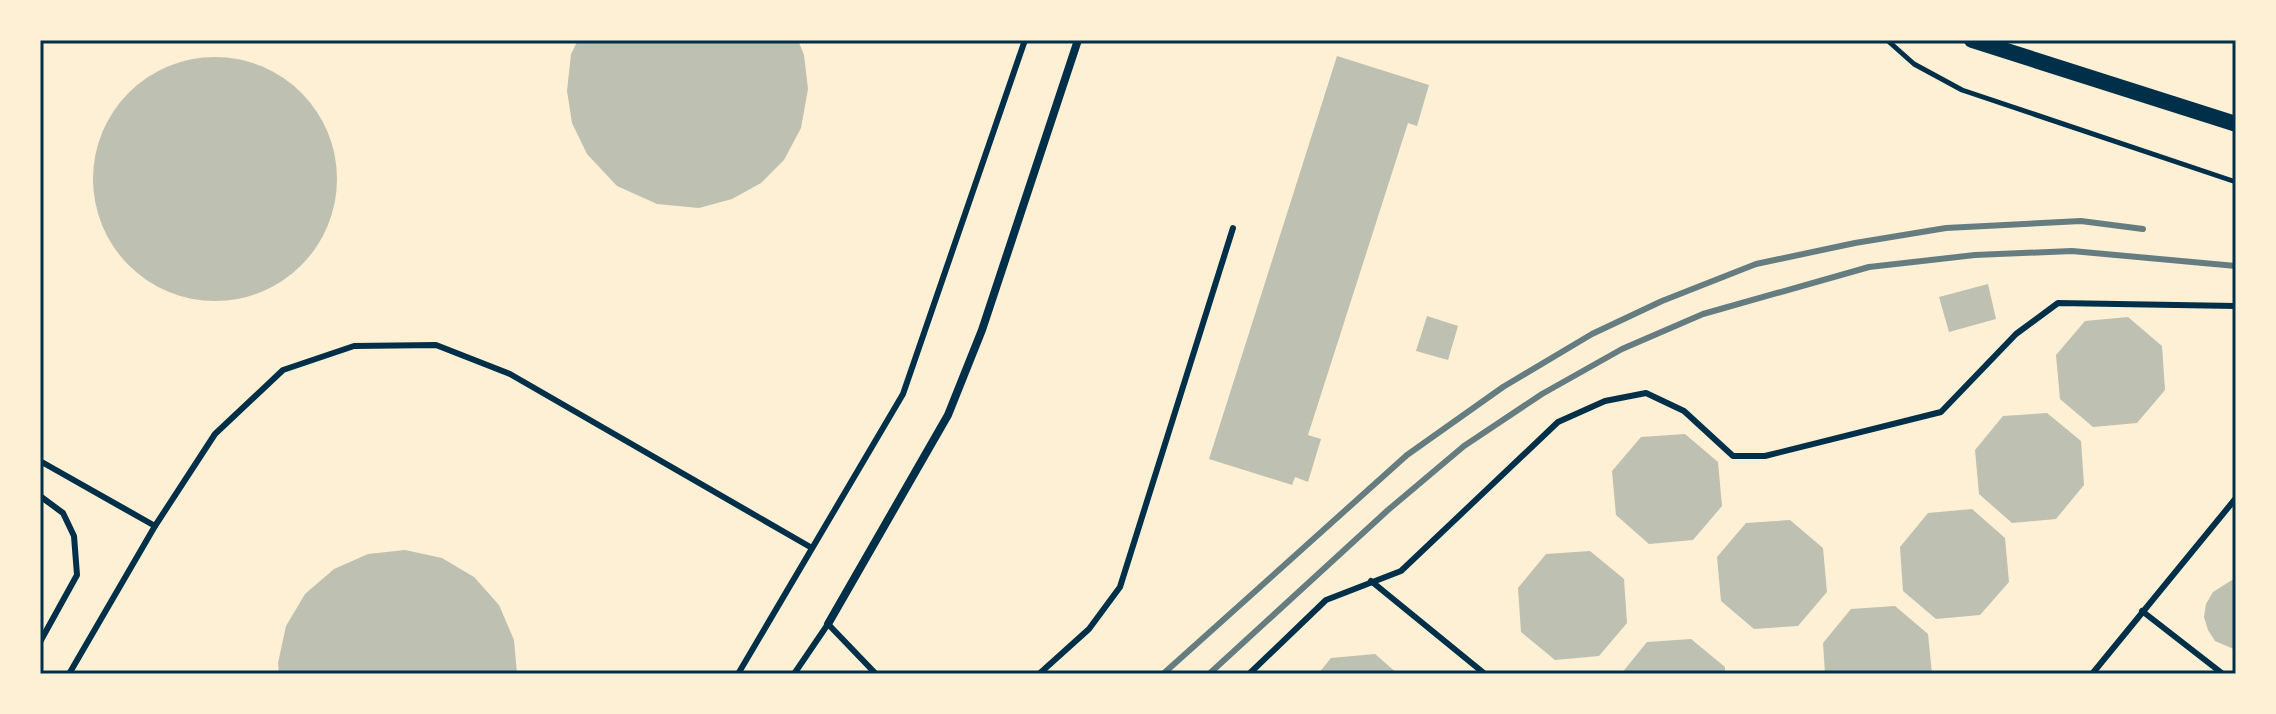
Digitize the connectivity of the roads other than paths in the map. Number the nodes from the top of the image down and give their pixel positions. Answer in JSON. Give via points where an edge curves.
{"nodes":[{"id":1,"x":1025,"y":40,"type":"edge"},
{"id":2,"x":1078,"y":40,"type":"edge"},
{"id":3,"x":1972,"y":40,"type":"edge"},
{"id":4,"x":1993,"y":44,"type":"edge"},
{"id":5,"x":2236,"y":124,"type":"edge"},
{"id":6,"x":1233,"y":228,"type":"dead end"},
{"id":7,"x":2236,"y":306,"type":"edge"},
{"id":8,"x":40,"y":461,"type":"edge"},
{"id":9,"x":40,"y":496,"type":"edge"},
{"id":10,"x":2236,"y":498,"type":"edge"},
{"id":11,"x":155,"y":526,"type":"junction"},
{"id":12,"x":812,"y":548,"type":"junction"},
{"id":13,"x":1371,"y":581,"type":"junction"},
{"id":14,"x":2142,"y":611,"type":"junction"},
{"id":15,"x":828,"y":624,"type":"junction"},
{"id":16,"x":40,"y":642,"type":"edge"},
{"id":17,"x":69,"y":674,"type":"edge"},
{"id":18,"x":738,"y":674,"type":"edge"},
{"id":19,"x":794,"y":674,"type":"edge"},
{"id":20,"x":876,"y":674,"type":"edge"},
{"id":21,"x":1039,"y":674,"type":"edge"},
{"id":22,"x":1249,"y":674,"type":"edge"},
{"id":23,"x":1485,"y":674,"type":"edge"},
{"id":24,"x":2092,"y":674,"type":"edge"},
{"id":25,"x":2223,"y":674,"type":"edge"}],
"edges":[{"from":1,"to":12,"type":"lane","via":[[903,394]]},
{"from":2,"to":15,"type":"street","via":[[953,403]]},
{"from":3,"to":4,"type":"main road"},
{"from":4,"to":5,"type":"main road"},
{"from":6,"to":21,"type":"lane","via":[[1120,587],[1089,629]]},
{"from":7,"to":13,"type":"lane","via":[[2058,303],[2016,334],[1941,412],[1765,456],[1733,456],[1684,411],[1646,393],[1605,401],[1558,422],[1401,571]]},
{"from":8,"to":11,"type":"lane"},
{"from":9,"to":16,"type":"lane","via":[[69,524],[77,575]]},
{"from":10,"to":14,"type":"lane"},
{"from":11,"to":12,"type":"lane","via":[[215,434],[283,370],[354,346],[436,345],[510,374]]},
{"from":11,"to":17,"type":"lane"},
{"from":12,"to":18,"type":"lane"},
{"from":13,"to":22,"type":"lane","via":[[1326,600]]},
{"from":13,"to":23,"type":"lane"},
{"from":14,"to":24,"type":"lane"},
{"from":14,"to":25,"type":"lane"},
{"from":15,"to":19,"type":"lane"},
{"from":15,"to":20,"type":"lane"}]}
